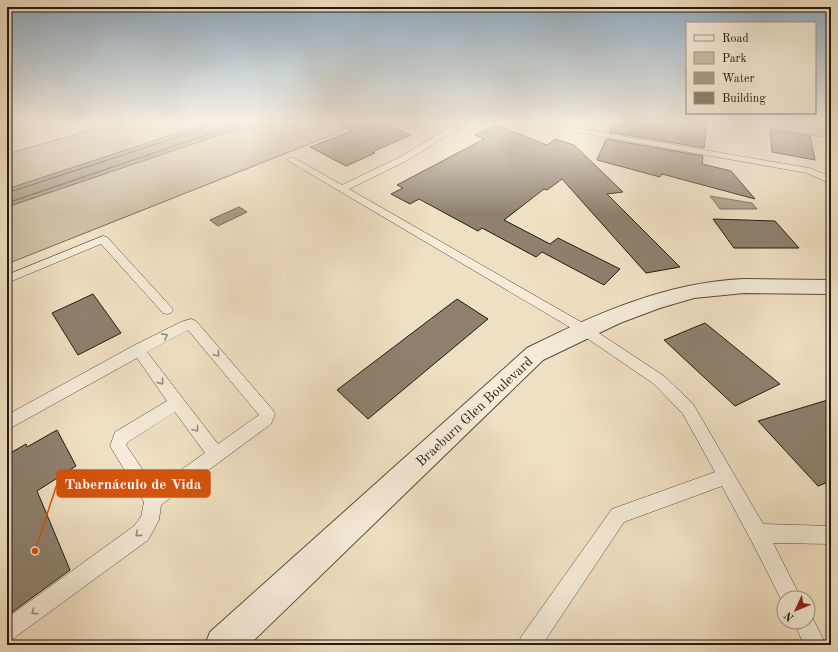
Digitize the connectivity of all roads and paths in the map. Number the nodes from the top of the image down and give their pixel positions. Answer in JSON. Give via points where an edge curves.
{"nodes":[{"id":1,"x":412,"y":153,"type":"edge"},
{"id":2,"x":707,"y":153,"type":"edge"},
{"id":3,"x":291,"y":160,"type":"dead end"},
{"id":4,"x":831,"y":182,"type":"edge"},
{"id":5,"x":342,"y":189,"type":"junction"},
{"id":6,"x":7,"y":279,"type":"edge"},
{"id":7,"x":831,"y":287,"type":"edge"},
{"id":8,"x":166,"y":310,"type":"dead end"},
{"id":9,"x":583,"y":329,"type":"junction"},
{"id":10,"x":138,"y":350,"type":"junction"},
{"id":11,"x":176,"y":403,"type":"junction"},
{"id":12,"x":7,"y":423,"type":"edge"},
{"id":13,"x":216,"y":455,"type":"junction"},
{"id":14,"x":726,"y":476,"type":"junction"},
{"id":15,"x":153,"y":500,"type":"junction"},
{"id":16,"x":758,"y":532,"type":"junction"},
{"id":17,"x":831,"y":535,"type":"edge"},
{"id":18,"x":787,"y":590,"type":"edge"},
{"id":19,"x":808,"y":630,"type":"edge"},
{"id":20,"x":7,"y":631,"type":"edge"},
{"id":21,"x":223,"y":645,"type":"edge"},
{"id":22,"x":529,"y":645,"type":"edge"},
{"id":23,"x":815,"y":645,"type":"edge"}],
"edges":[{"from":1,"to":5,"type":"lane"},
{"from":2,"to":4,"type":"lane","via":[[809,171],[828,178]]},
{"from":3,"to":5,"type":"lane"},
{"from":5,"to":9,"type":"lane"},
{"from":6,"to":8,"type":"lane","via":[[103,239]]},
{"from":7,"to":9,"type":"street","name":"Braeburn Glen Boulevard","via":[[746,286],[694,291],[643,306]]},
{"from":9,"to":14,"type":"lane","via":[[658,380],[688,408]]},
{"from":9,"to":21,"type":"street","name":"Braeburn Glen Boulevard","via":[[535,354]]},
{"from":10,"to":11,"type":"lane","one_way":true},
{"from":10,"to":12,"type":"lane"},
{"from":10,"to":13,"type":"lane","one_way":true,"via":[[186,324],[192,324],[267,414],[266,420]]},
{"from":11,"to":13,"type":"lane","one_way":true},
{"from":11,"to":15,"type":"lane","via":[[121,437],[118,446]]},
{"from":13,"to":15,"type":"lane"},
{"from":14,"to":16,"type":"lane"},
{"from":14,"to":22,"type":"lane","via":[[618,515]]},
{"from":15,"to":20,"type":"lane","one_way":true,"via":[[150,520],[141,533]]},
{"from":16,"to":17,"type":"lane"},
{"from":16,"to":18,"type":"lane"},
{"from":19,"to":23,"type":"lane"}]}
